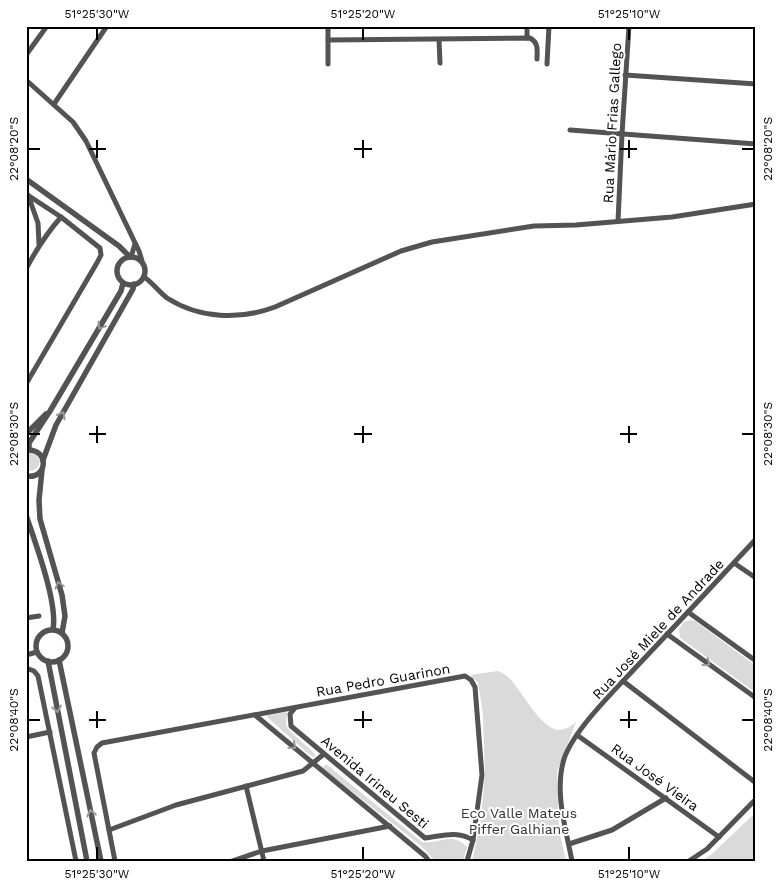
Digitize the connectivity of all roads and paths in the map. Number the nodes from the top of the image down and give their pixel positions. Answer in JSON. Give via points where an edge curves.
{"nodes":[{"id":1,"x":47,"y":26,"type":"edge"},
{"id":2,"x":107,"y":26,"type":"edge"},
{"id":3,"x":331,"y":26,"type":"edge"},
{"id":4,"x":527,"y":26,"type":"edge"},
{"id":5,"x":549,"y":26,"type":"edge"},
{"id":6,"x":629,"y":26,"type":"edge"},
{"id":7,"x":527,"y":38,"type":"junction"},
{"id":8,"x":328,"y":40,"type":"junction"},
{"id":9,"x":439,"y":40,"type":"junction"},
{"id":10,"x":26,"y":55,"type":"edge"},
{"id":11,"x":537,"y":59,"type":"dead end"},
{"id":12,"x":440,"y":63,"type":"dead end"},
{"id":13,"x":328,"y":64,"type":"dead end"},
{"id":14,"x":547,"y":64,"type":"dead end"},
{"id":15,"x":625,"y":75,"type":"junction"},
{"id":16,"x":26,"y":80,"type":"edge"},
{"id":17,"x":756,"y":84,"type":"edge"},
{"id":18,"x":54,"y":104,"type":"junction"},
{"id":19,"x":570,"y":130,"type":"dead end"},
{"id":20,"x":622,"y":134,"type":"junction"},
{"id":21,"x":756,"y":144,"type":"edge"},
{"id":22,"x":26,"y":178,"type":"edge"},
{"id":23,"x":27,"y":195,"type":"edge"},
{"id":24,"x":756,"y":204,"type":"edge"},
{"id":25,"x":61,"y":217,"type":"junction"},
{"id":26,"x":618,"y":221,"type":"junction"},
{"id":27,"x":135,"y":244,"type":"junction"},
{"id":28,"x":39,"y":245,"type":"junction"},
{"id":29,"x":119,"y":246,"type":"junction"},
{"id":30,"x":131,"y":257,"type":"junction"},
{"id":31,"x":142,"y":261,"type":"junction"},
{"id":32,"x":120,"y":262,"type":"junction"},
{"id":33,"x":26,"y":269,"type":"edge"},
{"id":34,"x":144,"y":277,"type":"junction"},
{"id":35,"x":123,"y":283,"type":"junction"},
{"id":36,"x":134,"y":284,"type":"junction"},
{"id":37,"x":26,"y":384,"type":"edge"},
{"id":38,"x":50,"y":411,"type":"junction"},
{"id":39,"x":26,"y":434,"type":"edge"},
{"id":40,"x":27,"y":450,"type":"edge"},
{"id":41,"x":43,"y":460,"type":"junction"},
{"id":42,"x":42,"y":470,"type":"junction"},
{"id":43,"x":26,"y":476,"type":"edge"},
{"id":44,"x":26,"y":515,"type":"edge"},
{"id":45,"x":756,"y":539,"type":"edge"},
{"id":46,"x":734,"y":563,"type":"junction"},
{"id":47,"x":756,"y":578,"type":"edge"},
{"id":48,"x":688,"y":612,"type":"junction"},
{"id":49,"x":39,"y":616,"type":"dead end"},
{"id":50,"x":26,"y":618,"type":"edge"},
{"id":51,"x":53,"y":630,"type":"junction"},
{"id":52,"x":62,"y":633,"type":"junction"},
{"id":53,"x":668,"y":634,"type":"junction"},
{"id":54,"x":37,"y":652,"type":"junction"},
{"id":55,"x":26,"y":655,"type":"edge"},
{"id":56,"x":59,"y":660,"type":"junction"},
{"id":57,"x":48,"y":661,"type":"junction"},
{"id":58,"x":756,"y":661,"type":"edge"},
{"id":59,"x":26,"y":668,"type":"edge"},
{"id":60,"x":623,"y":681,"type":"junction"},
{"id":61,"x":756,"y":698,"type":"edge"},
{"id":62,"x":297,"y":707,"type":"junction"},
{"id":63,"x":255,"y":715,"type":"junction"},
{"id":64,"x":50,"y":732,"type":"junction"},
{"id":65,"x":578,"y":735,"type":"junction"},
{"id":66,"x":26,"y":737,"type":"edge"},
{"id":67,"x":324,"y":754,"type":"junction"},
{"id":68,"x":314,"y":764,"type":"junction"},
{"id":69,"x":756,"y":783,"type":"edge"},
{"id":70,"x":246,"y":786,"type":"junction"},
{"id":71,"x":666,"y":798,"type":"junction"},
{"id":72,"x":756,"y":799,"type":"edge"},
{"id":73,"x":390,"y":826,"type":"junction"},
{"id":74,"x":109,"y":830,"type":"junction"},
{"id":75,"x":719,"y":837,"type":"junction"},
{"id":76,"x":473,"y":840,"type":"junction"},
{"id":77,"x":569,"y":844,"type":"junction"},
{"id":78,"x":262,"y":851,"type":"junction"},
{"id":79,"x":76,"y":861,"type":"edge"},
{"id":80,"x":87,"y":861,"type":"edge"},
{"id":81,"x":101,"y":861,"type":"edge"},
{"id":82,"x":115,"y":861,"type":"edge"},
{"id":83,"x":232,"y":861,"type":"edge"},
{"id":84,"x":264,"y":861,"type":"edge"},
{"id":85,"x":429,"y":861,"type":"edge"},
{"id":86,"x":466,"y":861,"type":"edge"},
{"id":87,"x":572,"y":861,"type":"edge"},
{"id":88,"x":689,"y":861,"type":"edge"}],
"edges":[{"from":1,"to":10,"type":"street"},
{"from":2,"to":18,"type":"street"},
{"from":3,"to":8,"type":"street","via":[[328,28]]},
{"from":4,"to":7,"type":"street"},
{"from":5,"to":14,"type":"street"},
{"from":6,"to":15,"type":"street","name":"Rua Mário Frias Gallego"},
{"from":7,"to":9,"type":"street"},
{"from":7,"to":11,"type":"street","via":[[536,43]]},
{"from":8,"to":9,"type":"street"},
{"from":8,"to":13,"type":"street"},
{"from":9,"to":12,"type":"street"},
{"from":15,"to":17,"type":"street"},
{"from":15,"to":20,"type":"street","name":"Rua Mário Frias Gallego"},
{"from":16,"to":18,"type":"street"},
{"from":18,"to":27,"type":"street","via":[[73,122],[86,141]]},
{"from":19,"to":20,"type":"street"},
{"from":20,"to":21,"type":"street"},
{"from":20,"to":26,"type":"street","name":"Rua Mário Frias Gallego"},
{"from":22,"to":29,"type":"street"},
{"from":23,"to":25,"type":"street"},
{"from":23,"to":28,"type":"street","via":[[38,223]]},
{"from":24,"to":26,"type":"street","via":[[672,217]]},
{"from":25,"to":28,"type":"street"},
{"from":25,"to":37,"type":"street","via":[[100,248],[101,254]]},
{"from":26,"to":34,"type":"street","via":[[534,226],[432,242],[401,250],[258,314],[238,317],[197,312],[181,306]]},
{"from":27,"to":30,"type":"street"},
{"from":27,"to":31,"type":"street"},
{"from":28,"to":33,"type":"street"},
{"from":29,"to":30,"type":"street"},
{"from":29,"to":32,"type":"street"},
{"from":30,"to":31,"type":"street"},
{"from":30,"to":32,"type":"street"},
{"from":31,"to":34,"type":"street"},
{"from":32,"to":35,"type":"street","via":[[117,273]]},
{"from":34,"to":36,"type":"street"},
{"from":35,"to":36,"type":"street"},
{"from":35,"to":38,"type":"street","one_way":true},
{"from":41,"to":36,"type":"street","one_way":true,"via":[[56,426]]},
{"from":38,"to":39,"type":"street"},
{"from":38,"to":40,"type":"street"},
{"from":40,"to":41,"type":"street","via":[[38,452]]},
{"from":41,"to":42,"type":"street"},
{"from":42,"to":43,"type":"street","via":[[34,476]]},
{"from":52,"to":42,"type":"street","one_way":true,"via":[[65,616],[62,595],[40,519]]},
{"from":44,"to":51,"type":"street","via":[[52,607]]},
{"from":45,"to":46,"type":"street","name":"Rua José Miele de Andrade"},
{"from":46,"to":47,"type":"street"},
{"from":46,"to":48,"type":"street","name":"Rua José Miele de Andrade"},
{"from":48,"to":53,"type":"street","name":"Rua José Miele de Andrade"},
{"from":48,"to":58,"type":"street"},
{"from":49,"to":50,"type":"street"},
{"from":51,"to":52,"type":"street"},
{"from":51,"to":54,"type":"street","via":[[38,636]]},
{"from":52,"to":56,"type":"street","via":[[68,648]]},
{"from":53,"to":60,"type":"street","name":"Rua José Miele de Andrade"},
{"from":53,"to":61,"type":"street","one_way":true},
{"from":54,"to":55,"type":"street"},
{"from":54,"to":57,"type":"street"},
{"from":56,"to":57,"type":"street"},
{"from":81,"to":56,"type":"street","one_way":true},
{"from":57,"to":80,"type":"street","one_way":true},
{"from":59,"to":64,"type":"street","via":[[38,676]]},
{"from":60,"to":65,"type":"street","name":"Rua José Miele de Andrade"},
{"from":60,"to":69,"type":"street"},
{"from":62,"to":63,"type":"street","name":"Rua Pedro Guarinon"},
{"from":62,"to":67,"type":"street","name":"Avenida Irineu Sesti","via":[[290,714],[290,726]]},
{"from":62,"to":76,"type":"street","name":"Rua Pedro Guarinon","via":[[465,676],[471,680],[475,687],[482,774]]},
{"from":63,"to":68,"type":"street","name":"Avenida Irineu Sesti","one_way":true},
{"from":63,"to":74,"type":"street","name":"Rua Pedro Guarinon","via":[[102,743],[94,752]]},
{"from":64,"to":66,"type":"street"},
{"from":64,"to":79,"type":"street"},
{"from":65,"to":71,"type":"street","name":"Rua José Vieira"},
{"from":65,"to":77,"type":"street","name":"Rua José Miele de Andrade","via":[[564,760],[561,774],[563,819]]},
{"from":67,"to":68,"type":"street"},
{"from":67,"to":76,"type":"street","name":"Avenida Irineu Sesti","via":[[424,838],[455,834],[466,835]]},
{"from":68,"to":70,"type":"street","via":[[303,771]]},
{"from":68,"to":73,"type":"street","name":"Avenida Irineu Sesti"},
{"from":70,"to":74,"type":"street","via":[[176,805]]},
{"from":70,"to":78,"type":"street"},
{"from":71,"to":75,"type":"street","name":"Rua José Vieira"},
{"from":71,"to":77,"type":"street","via":[[612,830]]},
{"from":72,"to":75,"type":"street"},
{"from":73,"to":78,"type":"street"},
{"from":73,"to":85,"type":"street","name":"Avenida Irineu Sesti"},
{"from":74,"to":82,"type":"street"},
{"from":75,"to":88,"type":"street"},
{"from":76,"to":86,"type":"street"},
{"from":77,"to":87,"type":"street","name":"Rua José Miele de Andrade"},
{"from":78,"to":83,"type":"street"},
{"from":78,"to":84,"type":"street"}]}
